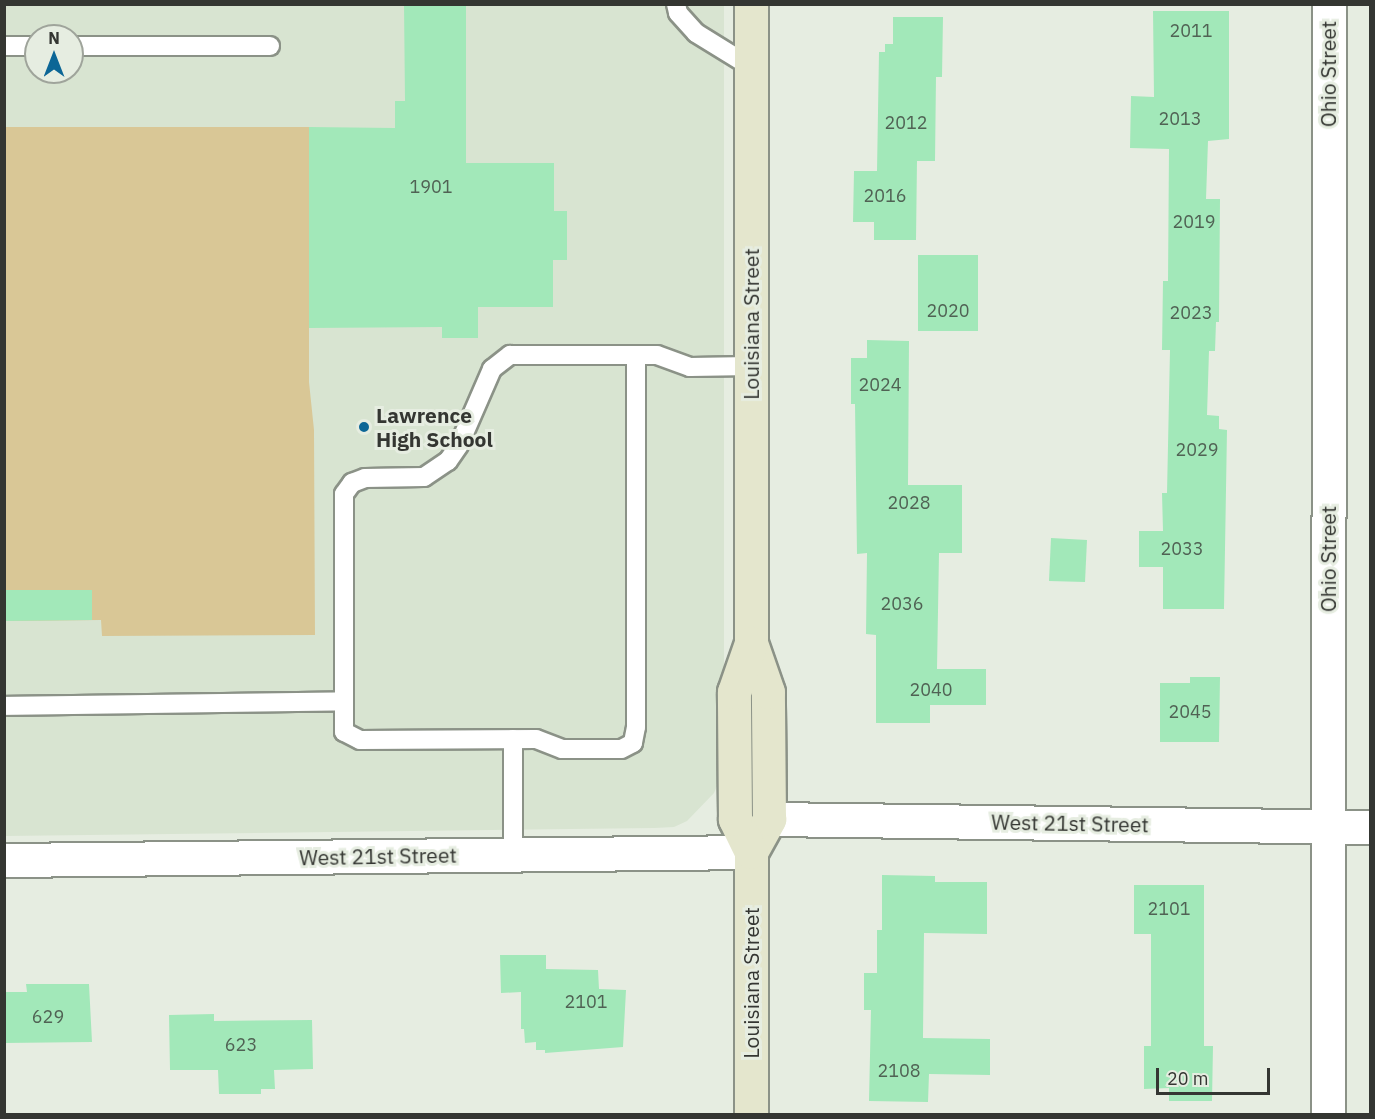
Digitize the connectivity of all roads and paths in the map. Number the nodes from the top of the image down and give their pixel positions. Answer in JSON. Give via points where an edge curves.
{"nodes":[{"id":1,"x":676,"y":4,"type":"edge"},
{"id":2,"x":752,"y":4,"type":"edge"},
{"id":3,"x":1329,"y":4,"type":"edge"},
{"id":4,"x":4,"y":46,"type":"edge"},
{"id":5,"x":24,"y":46,"type":"edge"},
{"id":6,"x":84,"y":46,"type":"edge"},
{"id":7,"x":270,"y":46,"type":"dead end"},
{"id":8,"x":752,"y":66,"type":"junction"},
{"id":9,"x":636,"y":355,"type":"junction"},
{"id":10,"x":752,"y":366,"type":"junction"},
{"id":11,"x":752,"y":643,"type":"junction"},
{"id":12,"x":344,"y":701,"type":"junction"},
{"id":13,"x":4,"y":706,"type":"edge"},
{"id":14,"x":513,"y":739,"type":"junction"},
{"id":15,"x":769,"y":819,"type":"junction"},
{"id":16,"x":1328,"y":826,"type":"junction"},
{"id":17,"x":1371,"y":827,"type":"edge"},
{"id":18,"x":750,"y":852,"type":"junction"},
{"id":19,"x":513,"y":854,"type":"junction"},
{"id":20,"x":4,"y":860,"type":"edge"},
{"id":21,"x":750,"y":1114,"type":"edge"},
{"id":22,"x":1328,"y":1114,"type":"edge"}],
"edges":[{"from":1,"to":8,"type":"lane","via":[[678,14],[696,33]]},
{"from":2,"to":8,"type":"main road","name":"Louisiana Street"},
{"from":3,"to":16,"type":"street","name":"Ohio Street"},
{"from":4,"to":5,"type":"lane"},
{"from":6,"to":7,"type":"lane"},
{"from":8,"to":10,"type":"main road","name":"Louisiana Street"},
{"from":9,"to":10,"type":"lane","via":[[657,355],[690,367]]},
{"from":9,"to":12,"type":"lane","via":[[510,355],[492,369],[459,445],[443,465],[424,477],[365,478],[352,483],[344,494]]},
{"from":9,"to":14,"type":"lane","via":[[633,743],[621,749],[562,749],[536,739]]},
{"from":10,"to":11,"type":"main road","name":"Louisiana Street"},
{"from":11,"to":15,"type":"main road","name":"Louisiana Street","via":[[768,692]]},
{"from":11,"to":18,"type":"main road","name":"Louisiana Street","via":[[734,692],[735,819]]},
{"from":12,"to":13,"type":"lane"},
{"from":12,"to":14,"type":"lane","via":[[344,732],[360,740]]},
{"from":14,"to":19,"type":"lane"},
{"from":15,"to":16,"type":"street","name":"West 21st Street"},
{"from":15,"to":18,"type":"main road","name":"Louisiana Street"},
{"from":16,"to":17,"type":"street","name":"West 21st Street"},
{"from":16,"to":22,"type":"street","name":"Ohio Street"},
{"from":18,"to":19,"type":"street","name":"West 21st Street"},
{"from":18,"to":21,"type":"main road","name":"Louisiana Street"},
{"from":19,"to":20,"type":"street","name":"West 21st Street"}]}
